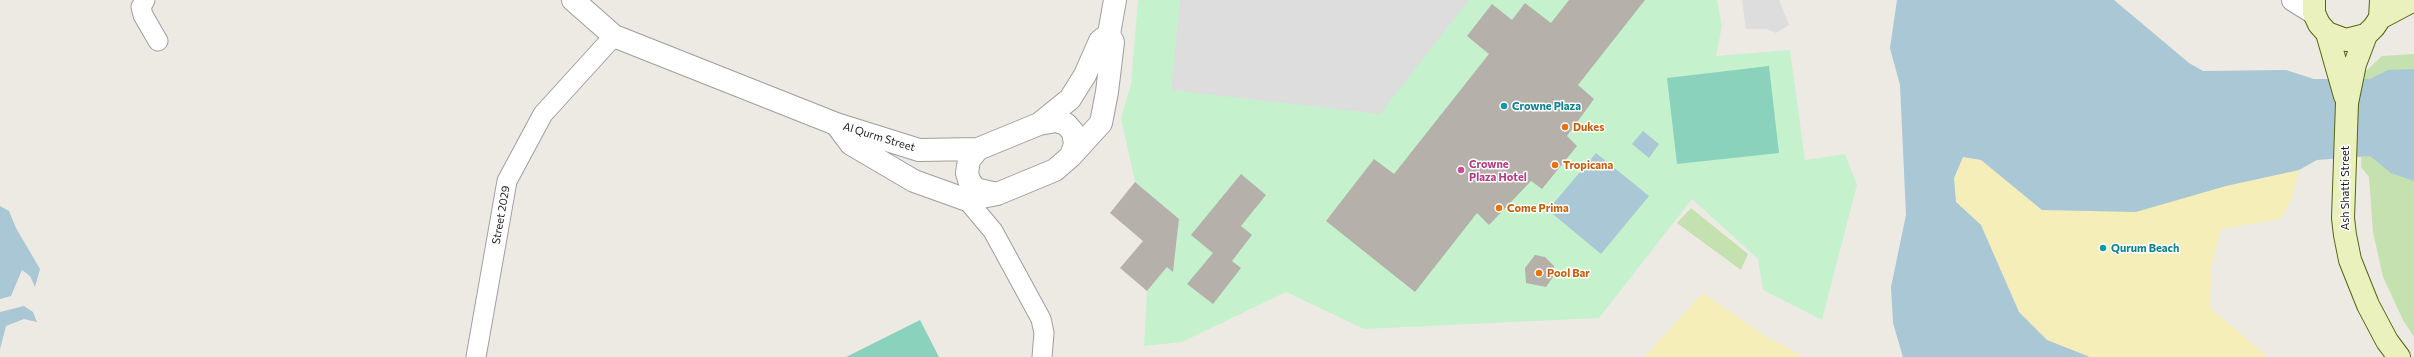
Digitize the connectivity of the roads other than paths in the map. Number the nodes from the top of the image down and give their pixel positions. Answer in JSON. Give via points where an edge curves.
{"nodes":[{"id":1,"x":144,"y":0,"type":"edge"},
{"id":2,"x":573,"y":0,"type":"edge"},
{"id":3,"x":1115,"y":0,"type":"edge"},
{"id":4,"x":2293,"y":0,"type":"edge"},
{"id":5,"x":2414,"y":0,"type":"edge"},
{"id":6,"x":2314,"y":7,"type":"edge"},
{"id":7,"x":2376,"y":18,"type":"edge"},
{"id":8,"x":2327,"y":33,"type":"junction"},
{"id":9,"x":1109,"y":34,"type":"junction"},
{"id":10,"x":614,"y":36,"type":"junction"},
{"id":11,"x":158,"y":41,"type":"dead end"},
{"id":12,"x":2346,"y":65,"type":"junction"},
{"id":13,"x":836,"y":124,"type":"junction"},
{"id":14,"x":1039,"y":124,"type":"junction"},
{"id":15,"x":978,"y":149,"type":"junction"},
{"id":16,"x":1071,"y":156,"type":"junction"},
{"id":17,"x":997,"y":194,"type":"junction"},
{"id":18,"x":967,"y":200,"type":"junction"},
{"id":19,"x":476,"y":357,"type":"edge"},
{"id":20,"x":1042,"y":357,"type":"edge"},
{"id":21,"x":2399,"y":357,"type":"edge"}],
"edges":[{"from":1,"to":11,"type":"street","via":[[141,7],[142,15]]},
{"from":2,"to":10,"type":"street","name":"Al Qurm Street"},
{"from":3,"to":9,"type":"street","name":"Al Qurm Street"},
{"from":4,"to":6,"type":"street"},
{"from":5,"to":7,"type":"main road"},
{"from":6,"to":8,"type":"main road","via":[[2319,24]]},
{"from":7,"to":8,"type":"main road","via":[[2346,40]]},
{"from":7,"to":12,"type":"main road","name":"Ash Shatti Street"},
{"from":8,"to":12,"type":"main road"},
{"from":9,"to":14,"type":"street","name":"Al Qurm Street","via":[[1100,41],[1085,75],[1070,99]]},
{"from":9,"to":16,"type":"street","name":"Al Qurm Street","via":[[1113,42],[1100,123]]},
{"from":10,"to":13,"type":"street","name":"Al Qurm Street"},
{"from":10,"to":19,"type":"street","name":"Street 2029","via":[[543,114],[507,181]]},
{"from":12,"to":21,"type":"main road","name":"Ash Shatti Street","via":[[2344,218],[2350,260],[2368,305],[2387,341]]},
{"from":13,"to":15,"type":"street","name":"Al Qurm Street","via":[[919,150]]},
{"from":13,"to":18,"type":"street","name":"Al Qurm Street","via":[[851,144],[914,181]]},
{"from":14,"to":15,"type":"street","name":"Al Qurm Street"},
{"from":14,"to":16,"type":"street","via":[[1056,121],[1066,124],[1073,132],[1075,144]]},
{"from":15,"to":17,"type":"street","via":[[969,160],[969,180],[975,189]]},
{"from":16,"to":17,"type":"street","name":"Al Qurm Street","via":[[1055,170]]},
{"from":17,"to":18,"type":"street","name":"Al Qurm Street"},
{"from":18,"to":20,"type":"street","via":[[993,231],[1041,319],[1044,333]]}]}
